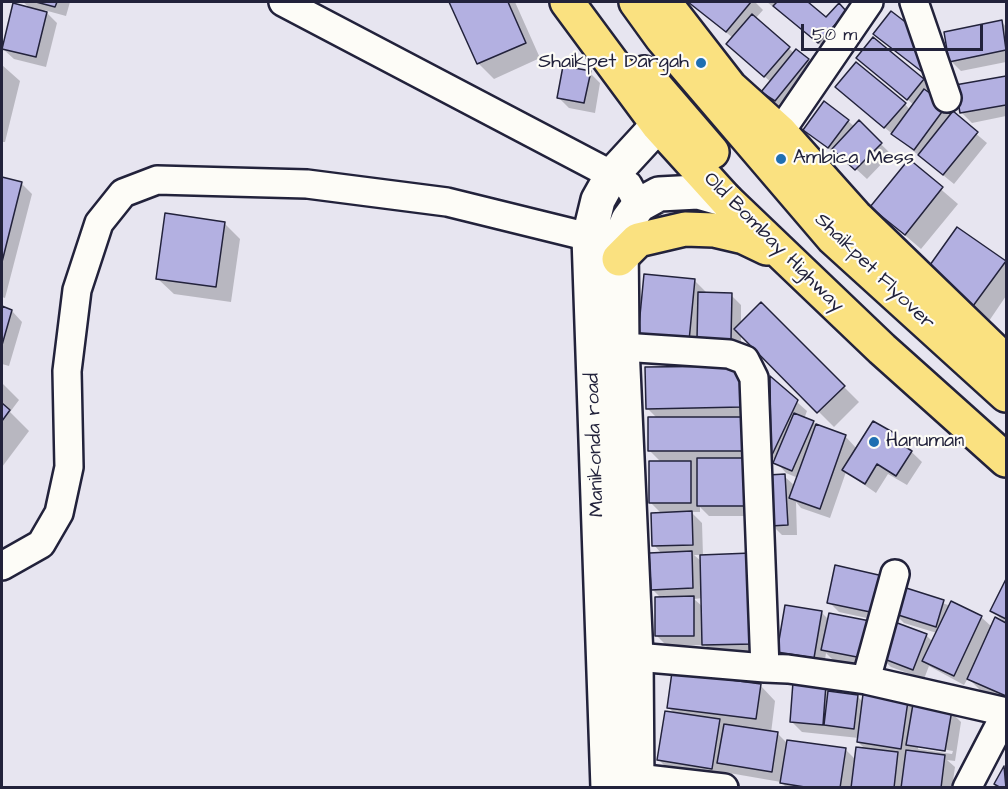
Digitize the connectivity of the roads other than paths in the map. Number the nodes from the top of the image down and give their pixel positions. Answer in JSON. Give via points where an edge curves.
{"nodes":[{"id":1,"x":283,"y":2,"type":"edge"},
{"id":2,"x":567,"y":2,"type":"edge"},
{"id":3,"x":594,"y":2,"type":"edge"},
{"id":4,"x":636,"y":2,"type":"edge"},
{"id":5,"x":664,"y":2,"type":"edge"},
{"id":6,"x":869,"y":2,"type":"edge"},
{"id":7,"x":914,"y":2,"type":"edge"},
{"id":8,"x":948,"y":98,"type":"dead end"},
{"id":9,"x":658,"y":125,"type":"junction"},
{"id":10,"x":780,"y":132,"type":"junction"},
{"id":11,"x":612,"y":175,"type":"junction"},
{"id":12,"x":726,"y":200,"type":"junction"},
{"id":13,"x":639,"y":205,"type":"junction"},
{"id":14,"x":589,"y":237,"type":"junction"},
{"id":15,"x":780,"y":253,"type":"junction"},
{"id":16,"x":619,"y":259,"type":"junction"},
{"id":17,"x":622,"y":347,"type":"junction"},
{"id":18,"x":1006,"y":362,"type":"edge"},
{"id":19,"x":1006,"y":395,"type":"edge"},
{"id":20,"x":1006,"y":436,"type":"edge"},
{"id":21,"x":1006,"y":460,"type":"edge"},
{"id":22,"x":2,"y":566,"type":"edge"},
{"id":23,"x":895,"y":574,"type":"dead end"},
{"id":24,"x":636,"y":657,"type":"junction"},
{"id":25,"x":765,"y":668,"type":"junction"},
{"id":26,"x":866,"y":680,"type":"junction"},
{"id":27,"x":1006,"y":712,"type":"edge"},
{"id":28,"x":627,"y":784,"type":"edge"},
{"id":29,"x":724,"y":788,"type":"edge"},
{"id":30,"x":967,"y":788,"type":"edge"}],
"edges":[{"from":1,"to":11,"type":"street"},
{"from":2,"to":9,"type":"main road","name":"Old Bombay Highway"},
{"from":3,"to":20,"type":"main road","name":"Shaikpet Flyover","via":[[629,54],[796,246]]},
{"from":4,"to":19,"type":"main road","name":"Shaikpet Flyover","via":[[832,238]]},
{"from":5,"to":10,"type":"main road","via":[[730,87]]},
{"from":6,"to":10,"type":"street"},
{"from":7,"to":8,"type":"street"},
{"from":9,"to":11,"type":"street","name":"Manikonda road"},
{"from":9,"to":12,"type":"main road","name":"Old Bombay Highway"},
{"from":10,"to":18,"type":"main road","via":[[855,216]]},
{"from":11,"to":13,"type":"street","via":[[628,185]]},
{"from":11,"to":14,"type":"street","name":"Manikonda road","via":[[598,200]]},
{"from":12,"to":13,"type":"street","via":[[698,192],[679,192],[659,194]]},
{"from":12,"to":15,"type":"main road","name":"Old Bombay Highway"},
{"from":13,"to":16,"type":"street","name":"Manikonda road","via":[[621,237]]},
{"from":14,"to":22,"type":"street","via":[[447,202],[307,184],[157,180],[123,193],[99,223],[78,290],[67,371],[69,467],[58,513],[41,544]]},
{"from":14,"to":28,"type":"street","name":"Manikonda road"},
{"from":15,"to":16,"type":"main road","via":[[744,237],[686,229],[638,240]]},
{"from":15,"to":21,"type":"main road","name":"Old Bombay Highway"},
{"from":16,"to":17,"type":"street","name":"Manikonda road"},
{"from":17,"to":24,"type":"street","name":"Manikonda road"},
{"from":17,"to":25,"type":"street","via":[[729,354],[745,360],[750,367],[754,378]]},
{"from":23,"to":26,"type":"street"},
{"from":24,"to":25,"type":"street"},
{"from":24,"to":28,"type":"street","name":"Manikonda road"},
{"from":25,"to":26,"type":"street"},
{"from":26,"to":27,"type":"street"},
{"from":27,"to":30,"type":"street"},
{"from":28,"to":29,"type":"street"}]}
